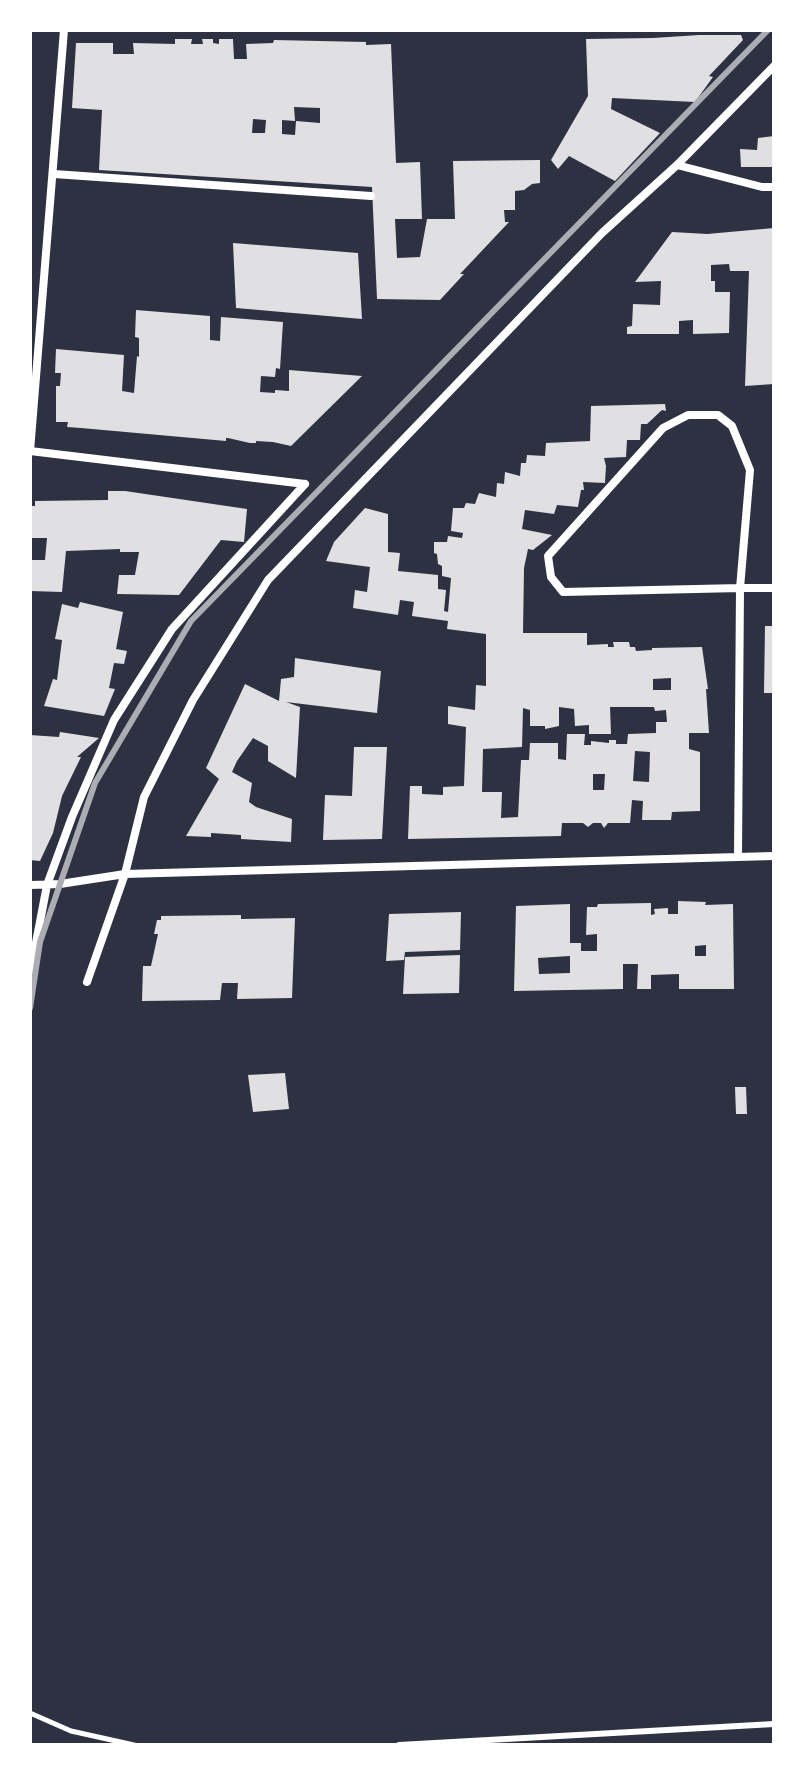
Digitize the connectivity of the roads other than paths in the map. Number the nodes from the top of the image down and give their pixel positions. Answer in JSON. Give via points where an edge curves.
{"nodes":[{"id":1,"x":64,"y":30,"type":"edge"},
{"id":2,"x":774,"y":66,"type":"edge"},
{"id":3,"x":677,"y":165,"type":"junction"},
{"id":4,"x":54,"y":174,"type":"junction"},
{"id":5,"x":774,"y":187,"type":"edge"},
{"id":6,"x":371,"y":196,"type":"dead end"},
{"id":7,"x":30,"y":451,"type":"edge"},
{"id":8,"x":740,"y":588,"type":"junction"},
{"id":9,"x":774,"y":588,"type":"edge"},
{"id":10,"x":774,"y":856,"type":"edge"},
{"id":11,"x":738,"y":857,"type":"junction"},
{"id":12,"x":125,"y":874,"type":"junction"},
{"id":13,"x":30,"y":885,"type":"edge"},
{"id":14,"x":47,"y":885,"type":"junction"},
{"id":15,"x":30,"y":974,"type":"edge"},
{"id":16,"x":87,"y":982,"type":"dead end"},
{"id":17,"x":774,"y":1724,"type":"edge"},
{"id":18,"x":399,"y":1745,"type":"edge"}],
"edges":[{"from":1,"to":4,"type":"street"},
{"from":2,"to":3,"type":"street"},
{"from":3,"to":5,"type":"street"},
{"from":3,"to":12,"type":"street","via":[[602,233],[268,580],[193,700],[144,797]]},
{"from":4,"to":6,"type":"street"},
{"from":4,"to":7,"type":"street"},
{"from":7,"to":14,"type":"street","via":[[305,484],[172,629],[114,720]]},
{"from":8,"to":8,"type":"street","via":[[750,470],[732,426],[718,415],[688,415],[663,428],[548,556],[551,577],[563,592]]},
{"from":8,"to":9,"type":"street"},
{"from":8,"to":11,"type":"street"},
{"from":10,"to":11,"type":"street"},
{"from":11,"to":12,"type":"street"},
{"from":12,"to":14,"type":"street"},
{"from":12,"to":16,"type":"street"},
{"from":13,"to":14,"type":"street"},
{"from":14,"to":15,"type":"street"},
{"from":17,"to":18,"type":"lane"}]}
